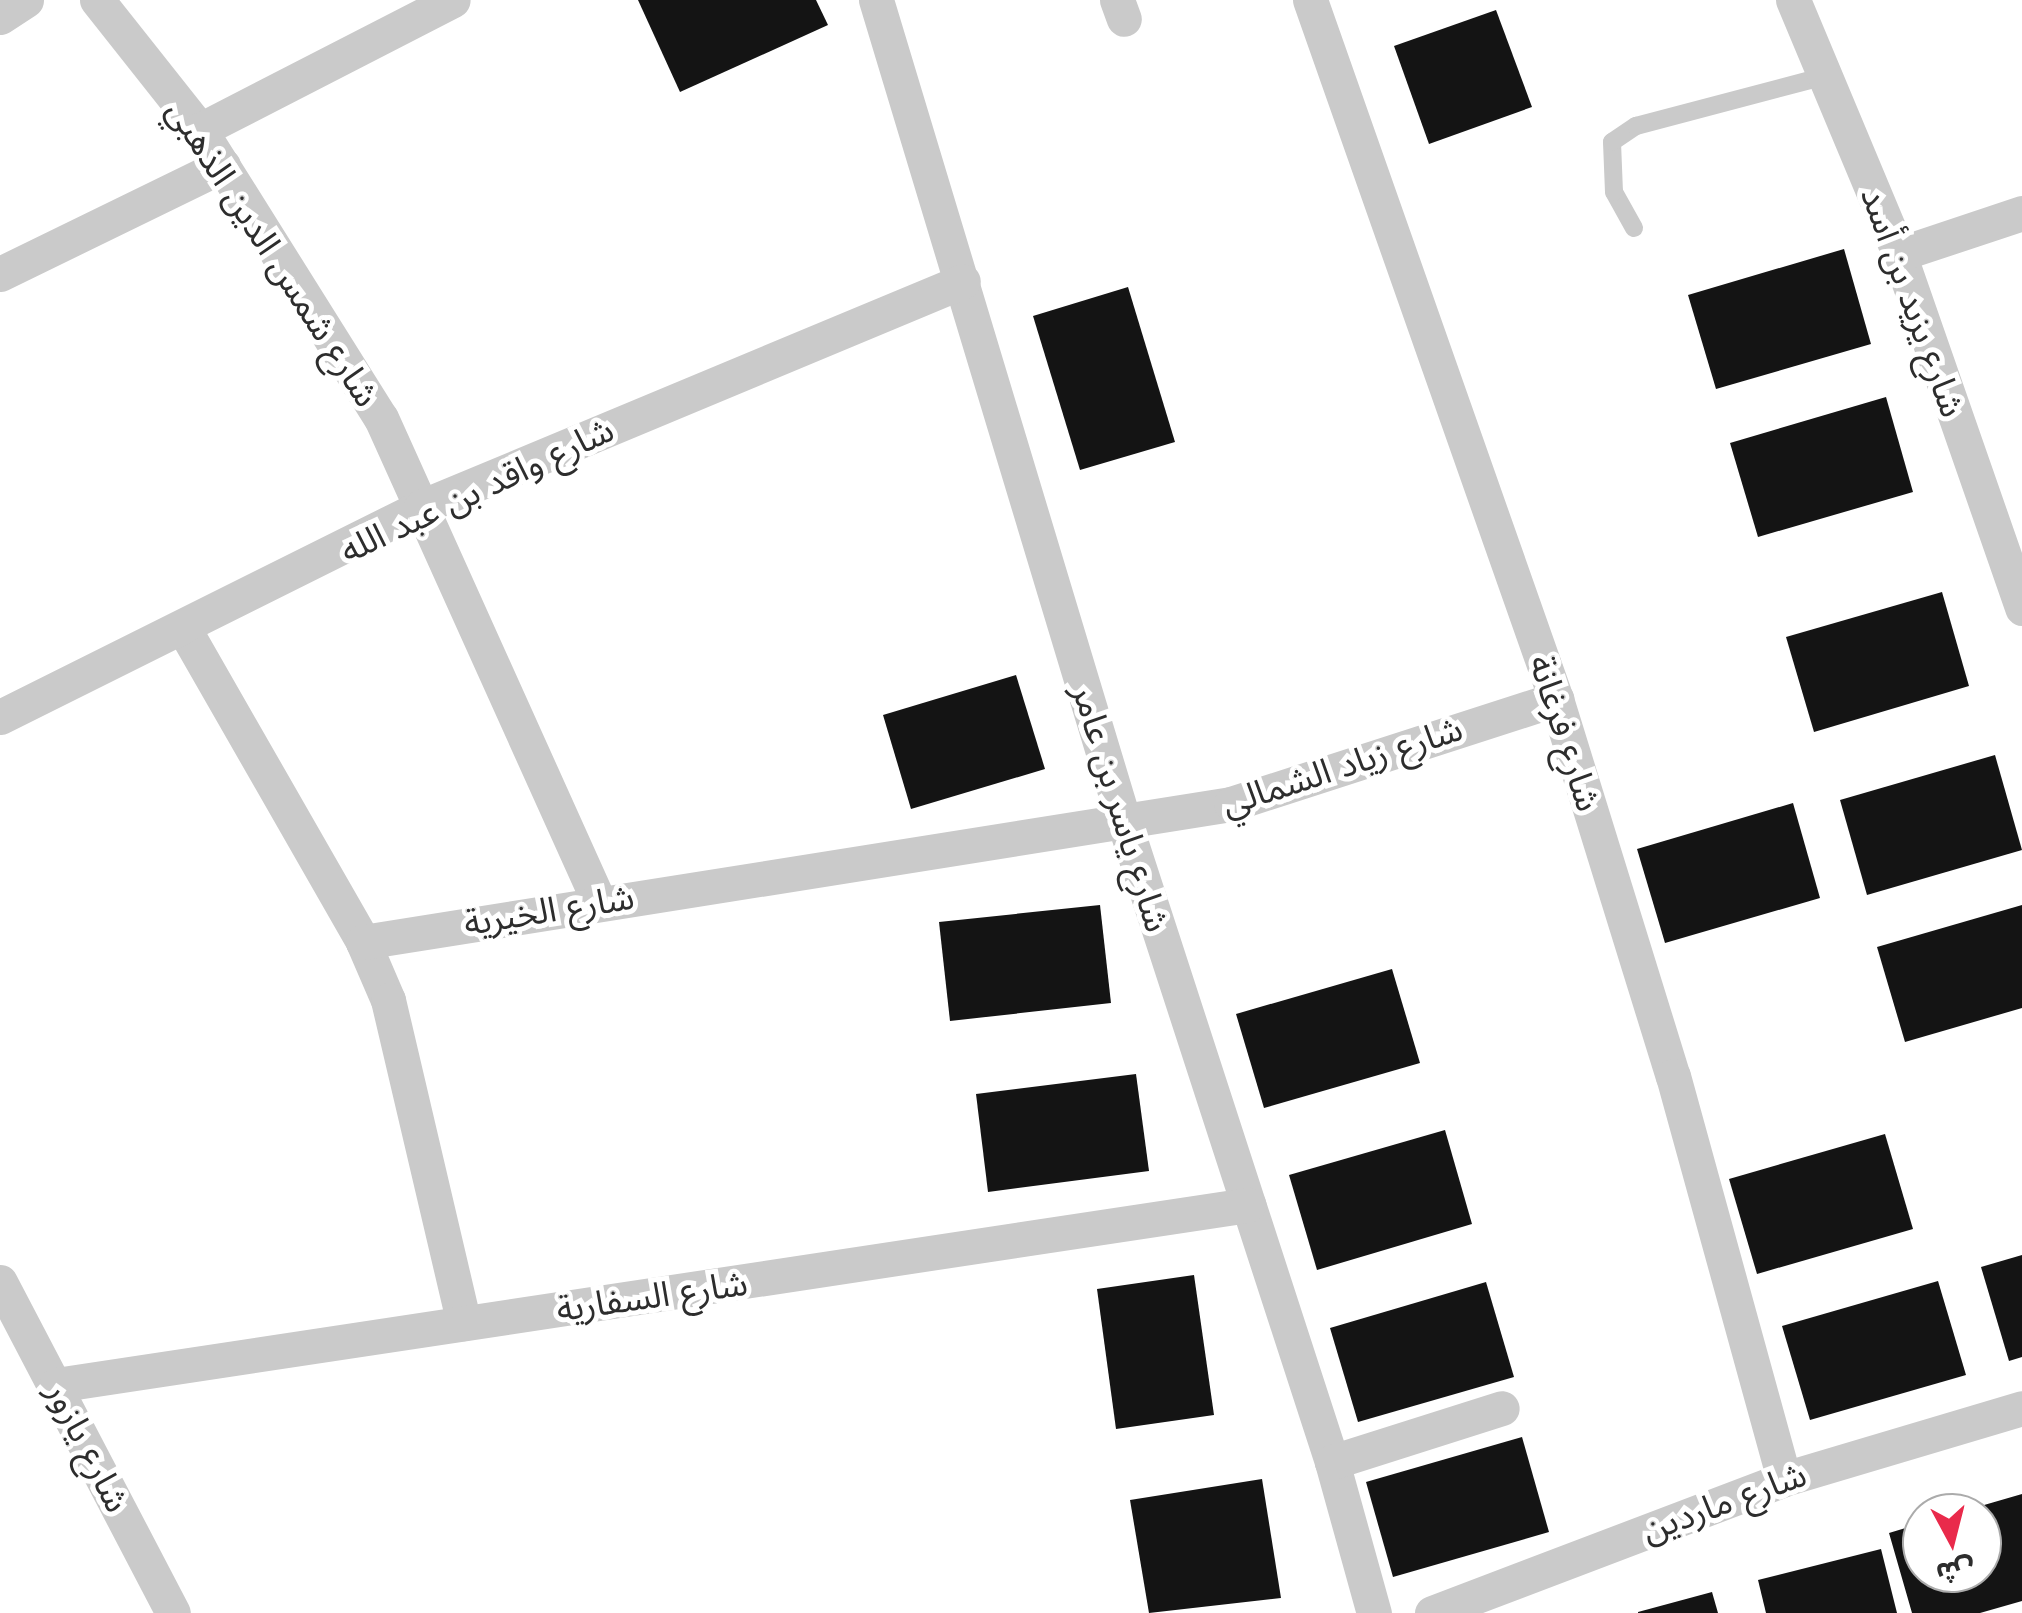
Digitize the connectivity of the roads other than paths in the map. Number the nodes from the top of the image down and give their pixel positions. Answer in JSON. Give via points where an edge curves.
{"nodes":[{"id":1,"x":26,"y":0,"type":"edge"},
{"id":2,"x":98,"y":0,"type":"edge"},
{"id":3,"x":452,"y":0,"type":"edge"},
{"id":4,"x":876,"y":0,"type":"edge"},
{"id":5,"x":1310,"y":0,"type":"edge"},
{"id":6,"x":1793,"y":0,"type":"edge"},
{"id":7,"x":0,"y":17,"type":"edge"},
{"id":8,"x":1825,"y":76,"type":"junction"},
{"id":9,"x":200,"y":130,"type":"junction"},
{"id":10,"x":222,"y":165,"type":"junction"},
{"id":11,"x":2022,"y":213,"type":"edge"},
{"id":12,"x":1634,"y":228,"type":"dead end"},
{"id":13,"x":1899,"y":254,"type":"junction"},
{"id":14,"x":0,"y":274,"type":"edge"},
{"id":15,"x":963,"y":281,"type":"junction"},
{"id":16,"x":422,"y":507,"type":"junction"},
{"id":17,"x":2022,"y":608,"type":"edge"},
{"id":18,"x":184,"y":629,"type":"junction"},
{"id":19,"x":1556,"y":698,"type":"junction"},
{"id":20,"x":0,"y":718,"type":"edge"},
{"id":21,"x":1125,"y":826,"type":"junction"},
{"id":22,"x":598,"y":902,"type":"junction"},
{"id":23,"x":363,"y":942,"type":"junction"},
{"id":24,"x":1248,"y":1205,"type":"junction"},
{"id":25,"x":0,"y":1282,"type":"edge"},
{"id":26,"x":464,"y":1323,"type":"junction"},
{"id":27,"x":56,"y":1384,"type":"junction"},
{"id":28,"x":1502,"y":1408,"type":"dead end"},
{"id":29,"x":2022,"y":1408,"type":"edge"},
{"id":30,"x":1332,"y":1462,"type":"junction"},
{"id":31,"x":1784,"y":1478,"type":"junction"},
{"id":32,"x":173,"y":1613,"type":"edge"},
{"id":33,"x":1374,"y":1613,"type":"edge"},
{"id":34,"x":1432,"y":1613,"type":"edge"}],
"edges":[{"from":1,"to":7,"type":"street"},
{"from":2,"to":9,"type":"street","name":"شارع شمس الدين الذهبي"},
{"from":3,"to":9,"type":"street"},
{"from":4,"to":15,"type":"street","name":"شارع ياسر بن عامر"},
{"from":5,"to":19,"type":"street","name":"شارع فرغانة"},
{"from":6,"to":8,"type":"street","name":"شارع يزيد بن أسد"},
{"from":8,"to":12,"type":"lane","via":[[1636,126],[1612,142],[1614,192]]},
{"from":8,"to":13,"type":"street","name":"شارع يزيد بن أسد"},
{"from":9,"to":10,"type":"street","name":"شارع شمس الدين الذهبي"},
{"from":10,"to":14,"type":"street"},
{"from":10,"to":16,"type":"street","name":"شارع شمس الدين الذهبي","via":[[334,334]]},
{"from":11,"to":13,"type":"street"},
{"from":13,"to":17,"type":"street","name":"شارع يزيد بن أسد"},
{"from":15,"to":16,"type":"street","name":"شارع واقد بن عبد الله"},
{"from":15,"to":21,"type":"street","name":"شارع ياسر بن عامر"},
{"from":16,"to":18,"type":"street","name":"شارع واقد بن عبد الله"},
{"from":16,"to":22,"type":"street","name":"شارع شمس الدين الذهبي"},
{"from":18,"to":20,"type":"street","name":"شارع واقد بن عبد الله"},
{"from":18,"to":23,"type":"street"},
{"from":19,"to":21,"type":"street","name":"شارع زياد الشمالي","via":[[1296,786]]},
{"from":19,"to":31,"type":"street","name":"شارع فرغانة","via":[[1673,1076]]},
{"from":21,"to":22,"type":"street","name":"شارع الخيرية"},
{"from":21,"to":24,"type":"street","name":"شارع ياسر بن عامر"},
{"from":22,"to":23,"type":"street","name":"شارع الخيرية"},
{"from":23,"to":26,"type":"street","via":[[388,1000],[413,1094]]},
{"from":24,"to":26,"type":"street","name":"شارع السفارية"},
{"from":24,"to":30,"type":"street","name":"شارع ياسر بن عامر"},
{"from":25,"to":27,"type":"street","name":"شارع يازور"},
{"from":26,"to":27,"type":"street","name":"شارع السفارية"},
{"from":27,"to":32,"type":"street","name":"شارع يازور"},
{"from":28,"to":30,"type":"street"},
{"from":29,"to":31,"type":"street","name":"شارع ماردين"},
{"from":30,"to":33,"type":"street","name":"شارع ياسر بن عامر"},
{"from":31,"to":34,"type":"street","name":"شارع ماردين"}]}
